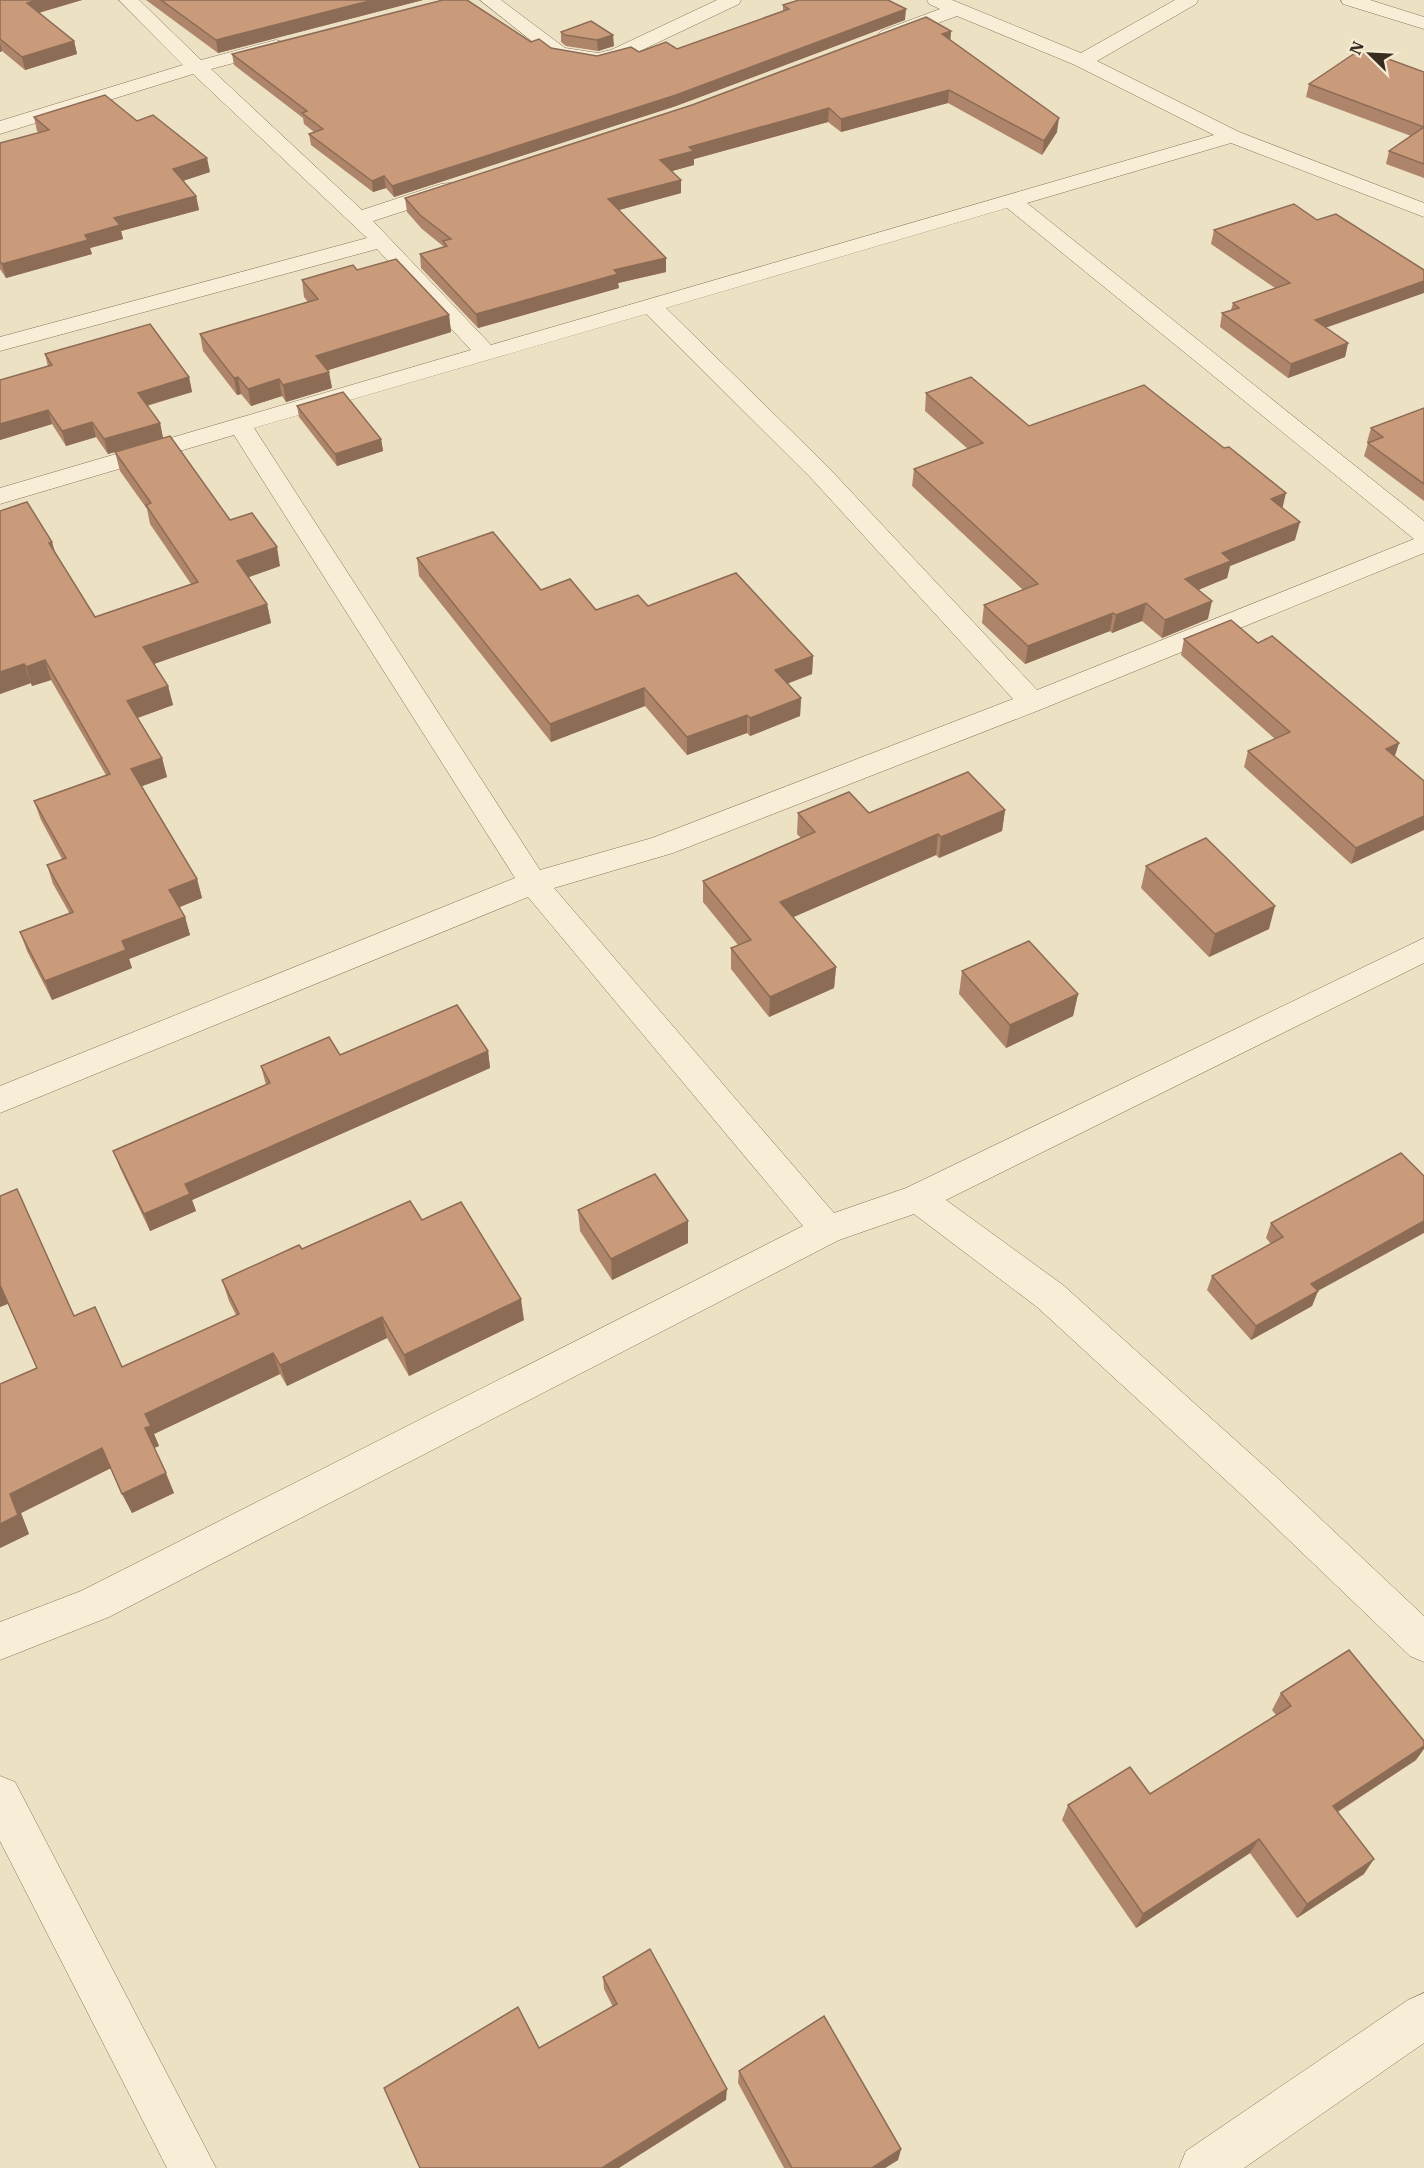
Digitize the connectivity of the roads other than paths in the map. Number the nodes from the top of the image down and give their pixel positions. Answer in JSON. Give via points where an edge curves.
{"nodes":[{"id":1,"x":128,"y":0,"type":"edge"},
{"id":2,"x":489,"y":0,"type":"edge"},
{"id":3,"x":732,"y":0,"type":"edge"},
{"id":4,"x":936,"y":0,"type":"edge"},
{"id":5,"x":1189,"y":0,"type":"edge"},
{"id":6,"x":1350,"y":0,"type":"edge"},
{"id":7,"x":957,"y":9,"type":"junction"},
{"id":8,"x":1424,"y":23,"type":"edge"},
{"id":9,"x":297,"y":41,"type":"edge"},
{"id":10,"x":869,"y":42,"type":"edge"},
{"id":11,"x":1082,"y":61,"type":"junction"},
{"id":12,"x":197,"y":67,"type":"junction"},
{"id":13,"x":0,"y":128,"type":"edge"},
{"id":14,"x":1232,"y":136,"type":"junction"},
{"id":15,"x":470,"y":182,"type":"edge"},
{"id":16,"x":1010,"y":200,"type":"junction"},
{"id":17,"x":1424,"y":211,"type":"edge"},
{"id":18,"x":357,"y":219,"type":"junction"},
{"id":19,"x":382,"y":241,"type":"junction"},
{"id":20,"x":650,"y":305,"type":"junction"},
{"id":21,"x":0,"y":344,"type":"edge"},
{"id":22,"x":485,"y":352,"type":"junction"},
{"id":23,"x":240,"y":425,"type":"junction"},
{"id":24,"x":0,"y":496,"type":"edge"},
{"id":25,"x":1424,"y":534,"type":"edge"},
{"id":26,"x":1424,"y":544,"type":"edge"},
{"id":27,"x":1032,"y":702,"type":"junction"},
{"id":28,"x":533,"y":883,"type":"junction"},
{"id":29,"x":1424,"y":950,"type":"edge"},
{"id":30,"x":0,"y":1100,"type":"edge"},
{"id":31,"x":918,"y":1198,"type":"junction"},
{"id":32,"x":827,"y":1230,"type":"junction"},
{"id":33,"x":0,"y":1641,"type":"edge"},
{"id":34,"x":1424,"y":1643,"type":"edge"},
{"id":35,"x":0,"y":1797,"type":"edge"},
{"id":36,"x":1424,"y":2016,"type":"edge"},
{"id":37,"x":192,"y":2168,"type":"edge"},
{"id":38,"x":1203,"y":2168,"type":"edge"}],
"edges":[{"from":1,"to":12,"type":"street"},
{"from":2,"to":3,"type":"street","via":[[559,53],[598,59],[618,54]]},
{"from":4,"to":7,"type":"street"},
{"from":5,"to":11,"type":"street"},
{"from":6,"to":8,"type":"street"},
{"from":7,"to":10,"type":"street"},
{"from":7,"to":11,"type":"street"},
{"from":9,"to":12,"type":"street"},
{"from":11,"to":14,"type":"street"},
{"from":12,"to":13,"type":"street"},
{"from":12,"to":18,"type":"street"},
{"from":14,"to":16,"type":"street"},
{"from":14,"to":17,"type":"street"},
{"from":15,"to":18,"type":"street"},
{"from":16,"to":20,"type":"street"},
{"from":16,"to":25,"type":"street"},
{"from":18,"to":19,"type":"street"},
{"from":19,"to":21,"type":"street"},
{"from":19,"to":22,"type":"street"},
{"from":20,"to":22,"type":"street"},
{"from":20,"to":27,"type":"street","via":[[819,472]]},
{"from":22,"to":23,"type":"street"},
{"from":23,"to":24,"type":"street"},
{"from":23,"to":28,"type":"street"},
{"from":26,"to":27,"type":"street"},
{"from":27,"to":28,"type":"street","via":[[662,846]]},
{"from":28,"to":30,"type":"street"},
{"from":28,"to":32,"type":"street"},
{"from":29,"to":31,"type":"street"},
{"from":31,"to":32,"type":"street"},
{"from":31,"to":34,"type":"street","via":[[1050,1296]]},
{"from":32,"to":33,"type":"street","via":[[94,1604]]},
{"from":35,"to":37,"type":"street"},
{"from":36,"to":38,"type":"street"}]}
